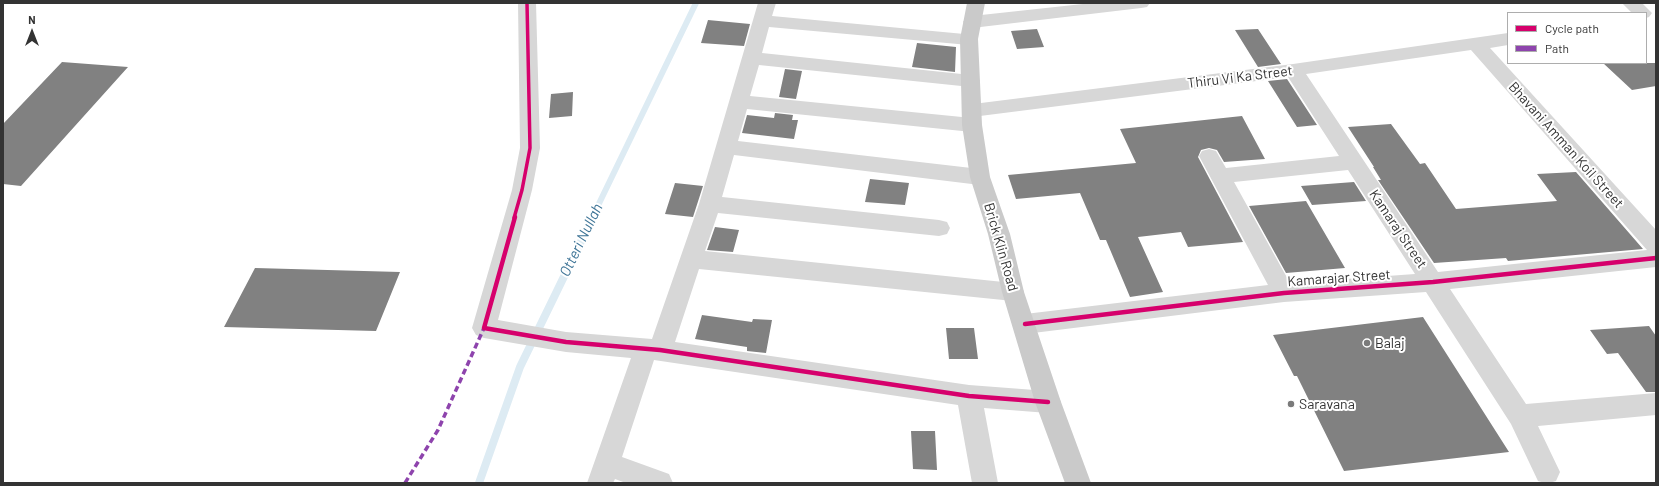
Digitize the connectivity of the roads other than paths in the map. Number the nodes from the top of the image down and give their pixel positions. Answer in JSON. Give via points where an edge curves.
{"nodes":[{"id":1,"x":527,"y":3,"type":"edge"},
{"id":2,"x":1141,"y":3,"type":"edge"},
{"id":3,"x":1630,"y":3,"type":"edge"},
{"id":4,"x":764,"y":12,"type":"edge"},
{"id":5,"x":1642,"y":12,"type":"edge"},
{"id":6,"x":972,"y":21,"type":"edge"},
{"id":7,"x":1507,"y":39,"type":"edge"},
{"id":8,"x":1476,"y":44,"type":"junction"},
{"id":9,"x":751,"y":58,"type":"junction"},
{"id":10,"x":1293,"y":70,"type":"junction"},
{"id":11,"x":971,"y":80,"type":"junction"},
{"id":12,"x":739,"y":102,"type":"junction"},
{"id":13,"x":972,"y":118,"type":"junction"},
{"id":14,"x":726,"y":147,"type":"junction"},
{"id":15,"x":1209,"y":156,"type":"dead end"},
{"id":16,"x":1354,"y":162,"type":"junction"},
{"id":17,"x":1220,"y":176,"type":"junction"},
{"id":18,"x":980,"y":177,"type":"junction"},
{"id":19,"x":710,"y":204,"type":"junction"},
{"id":20,"x":939,"y":228,"type":"dead end"},
{"id":21,"x":1656,"y":245,"type":"edge"},
{"id":22,"x":692,"y":258,"type":"junction"},
{"id":23,"x":1656,"y":258,"type":"edge"},
{"id":24,"x":1433,"y":282,"type":"junction"},
{"id":25,"x":1014,"y":292,"type":"junction"},
{"id":26,"x":1284,"y":294,"type":"junction"},
{"id":27,"x":1025,"y":324,"type":"junction"},
{"id":28,"x":653,"y":350,"type":"junction"},
{"id":29,"x":969,"y":396,"type":"junction"},
{"id":30,"x":1048,"y":402,"type":"junction"},
{"id":31,"x":1656,"y":404,"type":"edge"},
{"id":32,"x":1520,"y":416,"type":"junction"},
{"id":33,"x":1547,"y":472,"type":"dead end"},
{"id":34,"x":603,"y":473,"type":"edge"},
{"id":35,"x":660,"y":483,"type":"edge"},
{"id":36,"x":984,"y":483,"type":"edge"},
{"id":37,"x":1078,"y":483,"type":"edge"}],
"edges":[{"from":1,"to":28,"type":"street","via":[[530,148],[522,190],[484,328],[566,342]]},
{"from":2,"to":6,"type":"street"},
{"from":3,"to":5,"type":"street"},
{"from":4,"to":6,"type":"street"},
{"from":4,"to":9,"type":"street"},
{"from":6,"to":11,"type":"main road","name":"Brick Klin Road"},
{"from":7,"to":8,"type":"street","name":"Thiru Vi Ka Street"},
{"from":8,"to":10,"type":"street","name":"Thiru Vi Ka Street"},
{"from":8,"to":21,"type":"street","name":"Bhavani Amman Koil Street"},
{"from":9,"to":11,"type":"street"},
{"from":9,"to":12,"type":"street"},
{"from":10,"to":13,"type":"street","name":"Thiru Vi Ka Street"},
{"from":10,"to":16,"type":"street","name":"Kamaraj Street"},
{"from":11,"to":13,"type":"main road","name":"Brick Klin Road"},
{"from":12,"to":13,"type":"street","name":"Thiru Vi Ka Street"},
{"from":12,"to":14,"type":"street"},
{"from":13,"to":18,"type":"main road","name":"Brick Klin Road"},
{"from":14,"to":18,"type":"street"},
{"from":14,"to":19,"type":"street"},
{"from":15,"to":17,"type":"street"},
{"from":16,"to":17,"type":"street"},
{"from":16,"to":24,"type":"street","name":"Kamaraj Street"},
{"from":17,"to":26,"type":"street"},
{"from":18,"to":25,"type":"main road","name":"Brick Klin Road","via":[[999,234]]},
{"from":19,"to":20,"type":"street"},
{"from":19,"to":22,"type":"street"},
{"from":22,"to":25,"type":"street"},
{"from":22,"to":28,"type":"street"},
{"from":23,"to":24,"type":"street","name":"Kamarajar Street"},
{"from":24,"to":26,"type":"street","name":"Kamarajar Street"},
{"from":24,"to":32,"type":"street","name":"Kamaraj Street"},
{"from":25,"to":27,"type":"main road","name":"Brick Klin Road"},
{"from":26,"to":27,"type":"street","name":"Kamarajar Street"},
{"from":27,"to":30,"type":"main road","name":"Brick Klin Road"},
{"from":28,"to":29,"type":"street"},
{"from":28,"to":34,"type":"street"},
{"from":29,"to":30,"type":"street"},
{"from":29,"to":36,"type":"street"},
{"from":30,"to":37,"type":"main road","name":"Brick Klin Road"},
{"from":31,"to":32,"type":"street"},
{"from":32,"to":33,"type":"street","name":"Kamaraj Street"},
{"from":34,"to":35,"type":"street"}]}
